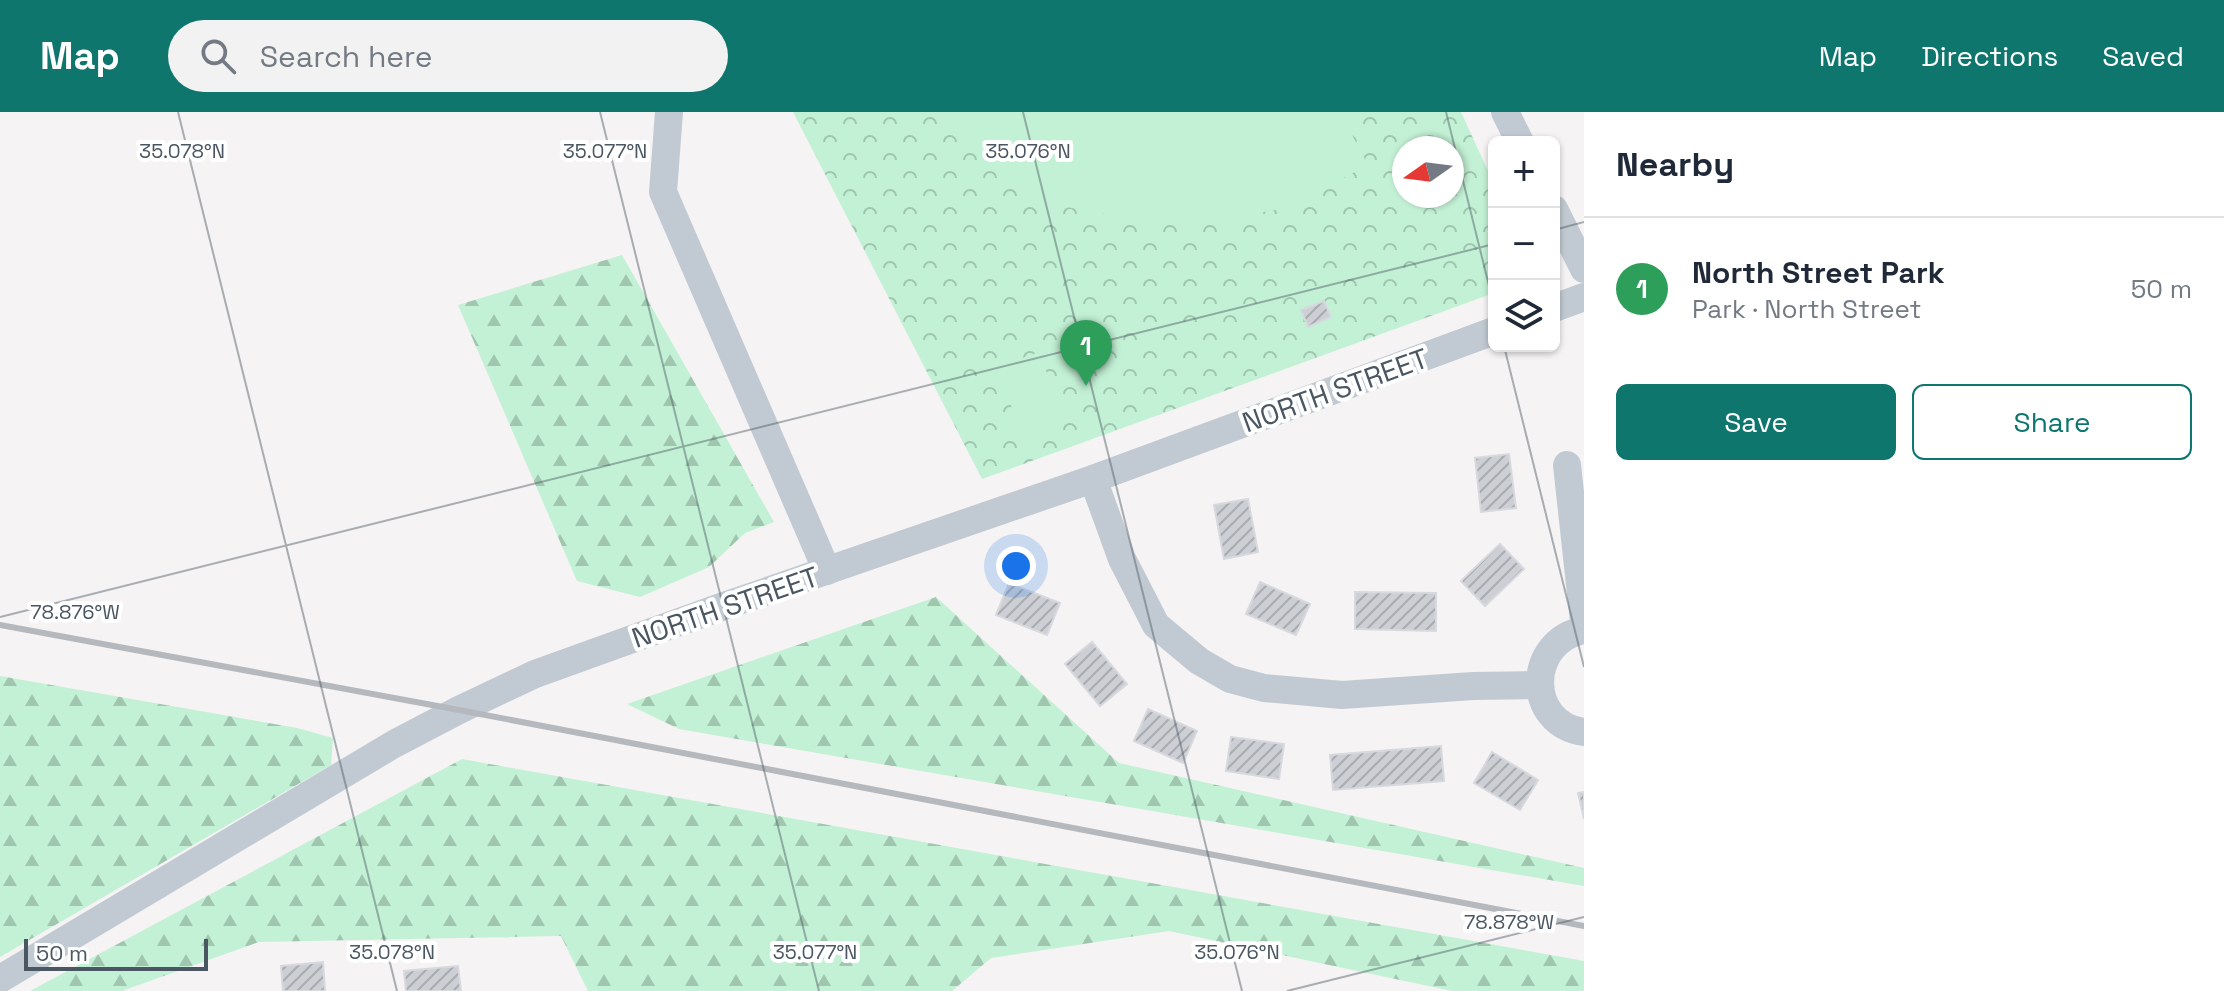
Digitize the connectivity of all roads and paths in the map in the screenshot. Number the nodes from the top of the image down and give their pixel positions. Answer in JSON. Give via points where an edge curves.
{"nodes":[{"id":1,"x":669,"y":112,"type":"edge"},
{"id":2,"x":1505,"y":112,"type":"edge"},
{"id":3,"x":1517,"y":136,"type":"edge"},
{"id":4,"x":1560,"y":221,"type":"edge"},
{"id":5,"x":1584,"y":269,"type":"edge"},
{"id":6,"x":1584,"y":297,"type":"edge"},
{"id":7,"x":1560,"y":306,"type":"edge"},
{"id":8,"x":1488,"y":333,"type":"edge"},
{"id":9,"x":1567,"y":465,"type":"dead end"},
{"id":10,"x":1093,"y":479,"type":"junction"},
{"id":11,"x":827,"y":571,"type":"junction"},
{"id":12,"x":1584,"y":621,"type":"edge"},
{"id":13,"x":1584,"y":630,"type":"edge"},
{"id":14,"x":1540,"y":685,"type":"junction"},
{"id":15,"x":1584,"y":732,"type":"edge"},
{"id":16,"x":0,"y":979,"type":"edge"}],
"edges":[{"from":1,"to":11,"type":"street","via":[[663,192]]},
{"from":2,"to":3,"type":"street"},
{"from":4,"to":5,"type":"street"},
{"from":6,"to":7,"type":"street"},
{"from":8,"to":10,"type":"street","name":"NORTH STREET"},
{"from":9,"to":12,"type":"street"},
{"from":10,"to":11,"type":"street","name":"NORTH STREET"},
{"from":10,"to":14,"type":"street","via":[[1122,559],[1156,625],[1230,679],[1264,688],[1342,695]]},
{"from":11,"to":16,"type":"street","name":"NORTH STREET","via":[[535,674],[459,710]]},
{"from":13,"to":14,"type":"street","via":[[1558,641],[1548,653]]},
{"from":14,"to":15,"type":"street","via":[[1551,714]]}]}
